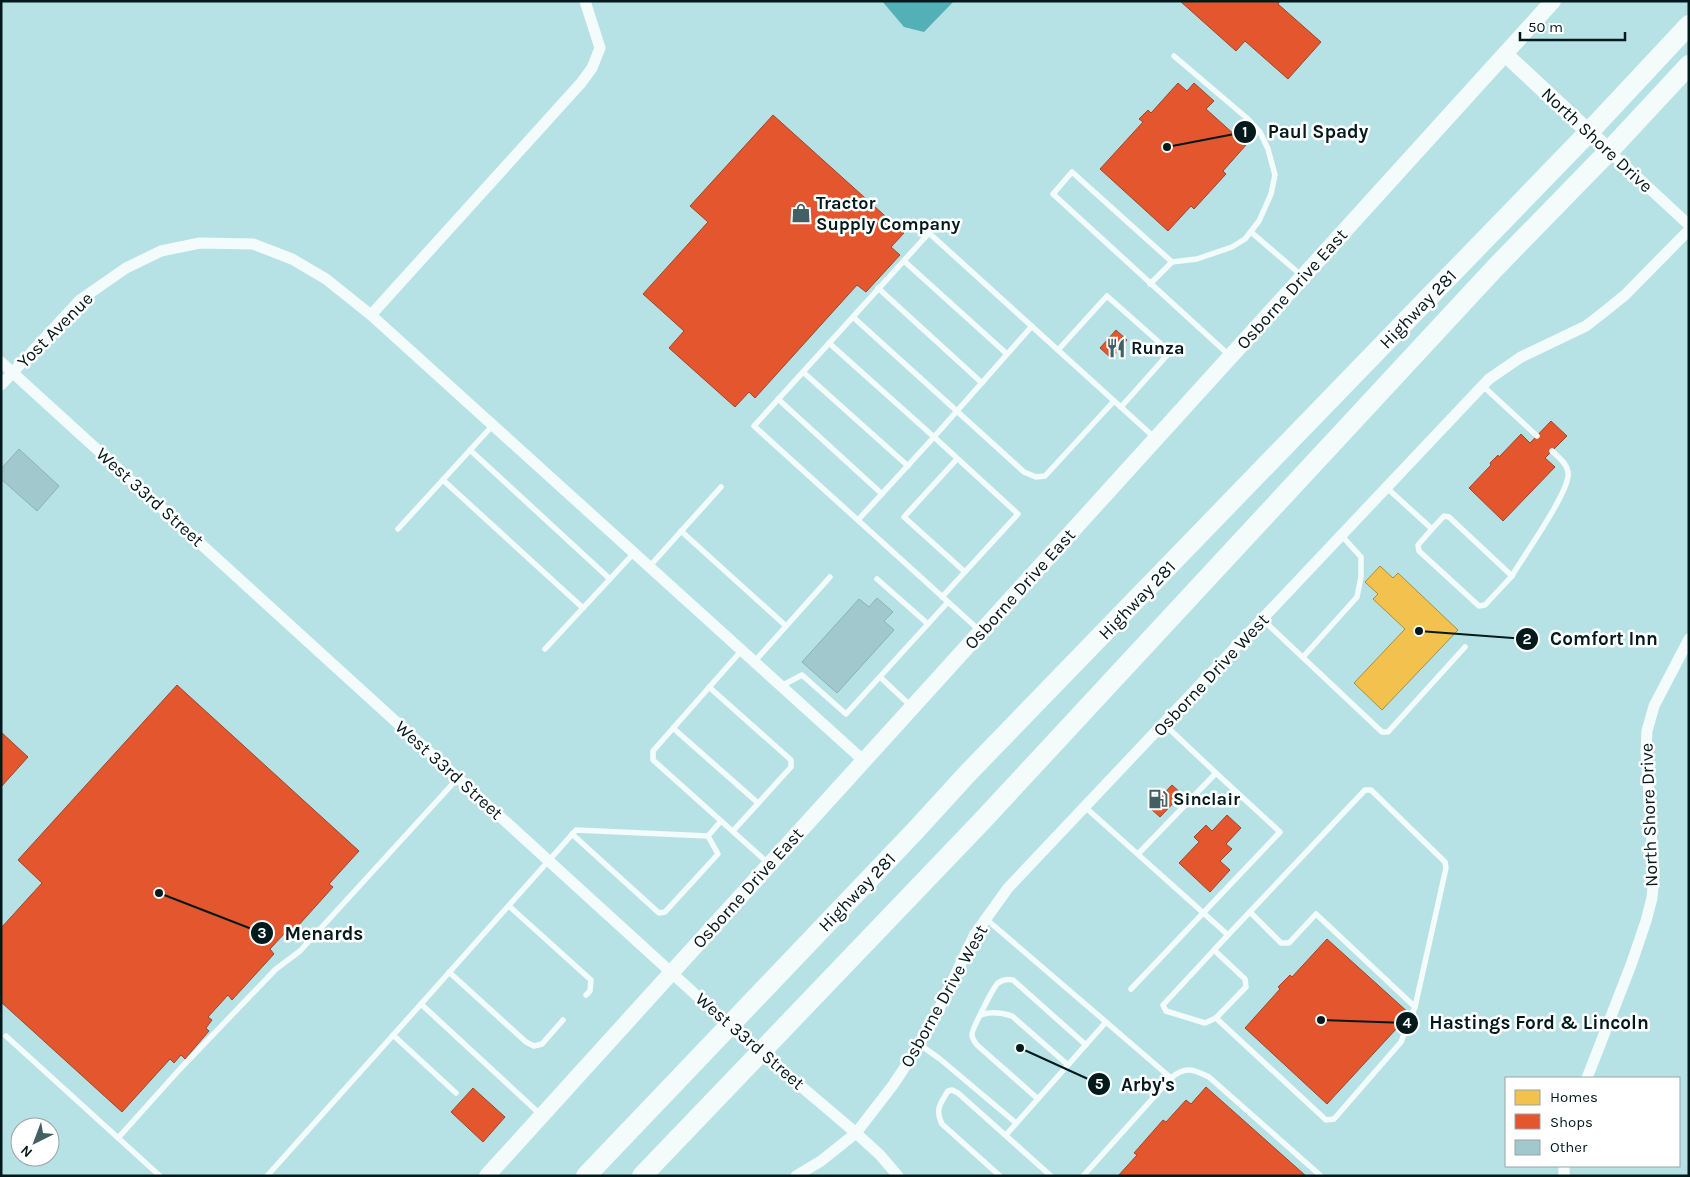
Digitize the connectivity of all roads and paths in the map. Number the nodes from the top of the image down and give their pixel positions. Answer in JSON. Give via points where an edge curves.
{"nodes":[{"id":1,"x":585,"y":1,"type":"edge"},
{"id":2,"x":1553,"y":1,"type":"edge"},
{"id":3,"x":1689,"y":25,"type":"edge"},
{"id":4,"x":1505,"y":54,"type":"junction"},
{"id":5,"x":1174,"y":56,"type":"dead end"},
{"id":6,"x":1689,"y":65,"type":"edge"},
{"id":7,"x":1589,"y":132,"type":"junction"},
{"id":8,"x":1609,"y":151,"type":"junction"},
{"id":9,"x":1689,"y":225,"type":"edge"},
{"id":10,"x":1689,"y":230,"type":"edge"},
{"id":11,"x":1251,"y":232,"type":"junction"},
{"id":12,"x":904,"y":261,"type":"junction"},
{"id":13,"x":1172,"y":262,"type":"junction"},
{"id":14,"x":1303,"y":277,"type":"junction"},
{"id":15,"x":1150,"y":284,"type":"junction"},
{"id":16,"x":878,"y":288,"type":"junction"},
{"id":17,"x":371,"y":315,"type":"junction"},
{"id":18,"x":853,"y":317,"type":"junction"},
{"id":19,"x":1032,"y":326,"type":"junction"},
{"id":20,"x":829,"y":342,"type":"junction"},
{"id":21,"x":1058,"y":350,"type":"junction"},
{"id":22,"x":1007,"y":354,"type":"junction"},
{"id":23,"x":1230,"y":357,"type":"junction"},
{"id":24,"x":1,"y":362,"type":"edge"},
{"id":25,"x":803,"y":372,"type":"junction"},
{"id":26,"x":13,"y":373,"type":"junction"},
{"id":27,"x":982,"y":382,"type":"junction"},
{"id":28,"x":1,"y":385,"type":"edge"},
{"id":29,"x":1483,"y":386,"type":"junction"},
{"id":30,"x":778,"y":399,"type":"junction"},
{"id":31,"x":1114,"y":400,"type":"junction"},
{"id":32,"x":1121,"y":407,"type":"junction"},
{"id":33,"x":957,"y":411,"type":"junction"},
{"id":34,"x":493,"y":425,"type":"junction"},
{"id":35,"x":1537,"y":436,"type":"dead end"},
{"id":36,"x":934,"y":437,"type":"junction"},
{"id":37,"x":1156,"y":438,"type":"junction"},
{"id":38,"x":470,"y":450,"type":"junction"},
{"id":39,"x":1552,"y":450,"type":"dead end"},
{"id":40,"x":957,"y":459,"type":"junction"},
{"id":41,"x":908,"y":466,"type":"junction"},
{"id":42,"x":443,"y":480,"type":"junction"},
{"id":43,"x":721,"y":487,"type":"dead end"},
{"id":44,"x":1386,"y":488,"type":"junction"},
{"id":45,"x":882,"y":494,"type":"junction"},
{"id":46,"x":858,"y":520,"type":"junction"},
{"id":47,"x":398,"y":529,"type":"dead end"},
{"id":48,"x":1432,"y":529,"type":"junction"},
{"id":49,"x":681,"y":531,"type":"junction"},
{"id":50,"x":1342,"y":536,"type":"junction"},
{"id":51,"x":634,"y":552,"type":"junction"},
{"id":52,"x":649,"y":566,"type":"junction"},
{"id":53,"x":964,"y":572,"type":"junction"},
{"id":54,"x":1512,"y":576,"type":"junction"},
{"id":55,"x":830,"y":577,"type":"dead end"},
{"id":56,"x":610,"y":579,"type":"junction"},
{"id":57,"x":877,"y":579,"type":"dead end"},
{"id":58,"x":942,"y":597,"type":"junction"},
{"id":59,"x":948,"y":602,"type":"junction"},
{"id":60,"x":583,"y":608,"type":"junction"},
{"id":61,"x":1263,"y":620,"type":"junction"},
{"id":62,"x":928,"y":624,"type":"junction"},
{"id":63,"x":786,"y":626,"type":"junction"},
{"id":64,"x":981,"y":632,"type":"junction"},
{"id":65,"x":1689,"y":640,"type":"edge"},
{"id":66,"x":1465,"y":647,"type":"dead end"},
{"id":67,"x":545,"y":649,"type":"dead end"},
{"id":68,"x":742,"y":650,"type":"junction"},
{"id":69,"x":1303,"y":657,"type":"junction"},
{"id":70,"x":754,"y":662,"type":"junction"},
{"id":71,"x":880,"y":677,"type":"junction"},
{"id":72,"x":781,"y":686,"type":"junction"},
{"id":73,"x":709,"y":687,"type":"junction"},
{"id":74,"x":912,"y":707,"type":"junction"},
{"id":75,"x":1164,"y":724,"type":"junction"},
{"id":76,"x":673,"y":728,"type":"junction"},
{"id":77,"x":864,"y":761,"type":"junction"},
{"id":78,"x":1216,"y":773,"type":"junction"},
{"id":79,"x":458,"y":778,"type":"junction"},
{"id":80,"x":758,"y":803,"type":"junction"},
{"id":81,"x":1085,"y":807,"type":"junction"},
{"id":82,"x":721,"y":821,"type":"junction"},
{"id":83,"x":733,"y":831,"type":"junction"},
{"id":84,"x":572,"y":834,"type":"junction"},
{"id":85,"x":708,"y":836,"type":"junction"},
{"id":86,"x":1138,"y":854,"type":"junction"},
{"id":87,"x":549,"y":860,"type":"junction"},
{"id":88,"x":770,"y":864,"type":"junction"},
{"id":89,"x":509,"y":906,"type":"junction"},
{"id":90,"x":1203,"y":912,"type":"junction"},
{"id":91,"x":1250,"y":912,"type":"junction"},
{"id":92,"x":986,"y":919,"type":"junction"},
{"id":93,"x":1228,"y":935,"type":"junction"},
{"id":94,"x":1214,"y":950,"type":"junction"},
{"id":95,"x":450,"y":972,"type":"junction"},
{"id":96,"x":672,"y":972,"type":"junction"},
{"id":97,"x":1130,"y":990,"type":"dead end"},
{"id":98,"x":586,"y":995,"type":"dead end"},
{"id":99,"x":421,"y":1004,"type":"junction"},
{"id":100,"x":1415,"y":1007,"type":"junction"},
{"id":101,"x":981,"y":1014,"type":"junction"},
{"id":102,"x":1216,"y":1018,"type":"junction"},
{"id":103,"x":563,"y":1020,"type":"dead end"},
{"id":104,"x":1106,"y":1022,"type":"junction"},
{"id":105,"x":730,"y":1026,"type":"junction"},
{"id":106,"x":393,"y":1035,"type":"junction"},
{"id":107,"x":6,"y":1036,"type":"dead end"},
{"id":108,"x":919,"y":1044,"type":"junction"},
{"id":109,"x":1086,"y":1045,"type":"junction"},
{"id":110,"x":760,"y":1051,"type":"junction"},
{"id":111,"x":1068,"y":1065,"type":"junction"},
{"id":112,"x":1587,"y":1077,"type":"edge"},
{"id":113,"x":1171,"y":1078,"type":"junction"},
{"id":114,"x":456,"y":1093,"type":"dead end"},
{"id":115,"x":1038,"y":1099,"type":"junction"},
{"id":116,"x":541,"y":1116,"type":"junction"},
{"id":117,"x":1016,"y":1123,"type":"junction"},
{"id":118,"x":856,"y":1133,"type":"junction"},
{"id":119,"x":1006,"y":1135,"type":"junction"},
{"id":120,"x":118,"y":1138,"type":"junction"},
{"id":121,"x":160,"y":1176,"type":"edge"},
{"id":122,"x":267,"y":1176,"type":"edge"},
{"id":123,"x":487,"y":1176,"type":"edge"},
{"id":124,"x":586,"y":1176,"type":"edge"},
{"id":125,"x":642,"y":1176,"type":"edge"},
{"id":126,"x":796,"y":1176,"type":"edge"},
{"id":127,"x":898,"y":1176,"type":"edge"},
{"id":128,"x":1000,"y":1176,"type":"edge"},
{"id":129,"x":1051,"y":1176,"type":"edge"},
{"id":130,"x":1083,"y":1176,"type":"edge"},
{"id":131,"x":1321,"y":1176,"type":"edge"}],
"edges":[{"from":1,"to":17,"type":"street","via":[[600,48],[592,68]]},
{"from":2,"to":4,"type":"street","name":"Osborne Drive East"},
{"from":3,"to":7,"type":"highway","name":"Highway 281"},
{"from":4,"to":7,"type":"street","name":"North Shore Drive"},
{"from":4,"to":14,"type":"street","name":"Osborne Drive East"},
{"from":5,"to":11,"type":"lane","via":[[1248,119],[1260,132],[1268,149],[1275,176],[1271,194]]},
{"from":6,"to":8,"type":"highway","name":"Highway 281"},
{"from":7,"to":8,"type":"street","name":"North Shore Drive"},
{"from":7,"to":105,"type":"highway","name":"Highway 281","via":[[968,773]]},
{"from":8,"to":9,"type":"street","name":"North Shore Drive"},
{"from":8,"to":110,"type":"highway","name":"Highway 281","via":[[1495,268],[982,821]]},
{"from":10,"to":29,"type":"street","name":"Osborne Drive West","via":[[1625,294],[1586,326],[1521,357]]},
{"from":11,"to":13,"type":"lane","via":[[1232,247],[1197,259]]},
{"from":11,"to":14,"type":"lane"},
{"from":12,"to":16,"type":"lane"},
{"from":12,"to":19,"type":"lane","via":[[929,232]]},
{"from":12,"to":22,"type":"lane"},
{"from":13,"to":15,"type":"lane"},
{"from":13,"to":15,"type":"lane","via":[[1072,172],[1053,194]]},
{"from":14,"to":23,"type":"street","name":"Osborne Drive East"},
{"from":15,"to":23,"type":"lane"},
{"from":16,"to":18,"type":"lane"},
{"from":16,"to":27,"type":"lane"},
{"from":17,"to":26,"type":"street","name":"Yost Avenue","via":[[326,279],[292,259],[252,244],[200,243],[161,251],[126,268],[80,300]]},
{"from":17,"to":34,"type":"street","name":"Yost Avenue"},
{"from":18,"to":20,"type":"lane"},
{"from":18,"to":33,"type":"lane"},
{"from":19,"to":21,"type":"lane"},
{"from":19,"to":22,"type":"lane"},
{"from":20,"to":25,"type":"lane"},
{"from":20,"to":36,"type":"lane"},
{"from":21,"to":31,"type":"lane"},
{"from":21,"to":32,"type":"lane","via":[[1107,296],[1170,352]]},
{"from":22,"to":27,"type":"lane"},
{"from":23,"to":37,"type":"street","name":"Osborne Drive East"},
{"from":24,"to":26,"type":"street","name":"West 33rd Street"},
{"from":25,"to":30,"type":"lane"},
{"from":25,"to":41,"type":"lane"},
{"from":26,"to":28,"type":"street","name":"Yost Avenue"},
{"from":26,"to":79,"type":"street","name":"West 33rd Street"},
{"from":27,"to":33,"type":"lane"},
{"from":29,"to":35,"type":"lane"},
{"from":29,"to":44,"type":"street","name":"Osborne Drive West"},
{"from":30,"to":45,"type":"lane"},
{"from":30,"to":46,"type":"lane","via":[[754,426]]},
{"from":31,"to":32,"type":"lane"},
{"from":31,"to":33,"type":"lane","via":[[1045,476],[1036,477],[1024,472]]},
{"from":32,"to":37,"type":"lane"},
{"from":33,"to":36,"type":"lane"},
{"from":34,"to":38,"type":"lane"},
{"from":34,"to":51,"type":"street","name":"Yost Avenue"},
{"from":36,"to":40,"type":"lane"},
{"from":36,"to":41,"type":"lane"},
{"from":37,"to":64,"type":"street","name":"Osborne Drive East"},
{"from":38,"to":42,"type":"lane"},
{"from":38,"to":56,"type":"lane"},
{"from":39,"to":54,"type":"lane","via":[[1564,463],[1568,480]]},
{"from":40,"to":53,"type":"lane","via":[[904,517]]},
{"from":40,"to":53,"type":"lane","via":[[1018,514]]},
{"from":41,"to":45,"type":"lane"},
{"from":42,"to":47,"type":"lane"},
{"from":42,"to":60,"type":"lane"},
{"from":43,"to":49,"type":"lane"},
{"from":44,"to":48,"type":"lane"},
{"from":44,"to":50,"type":"street","name":"Osborne Drive West"},
{"from":45,"to":46,"type":"lane"},
{"from":46,"to":58,"type":"lane"},
{"from":48,"to":54,"type":"lane","via":[[1444,516],[1449,516]]},
{"from":48,"to":54,"type":"lane","via":[[1418,545],[1419,551],[1479,606],[1486,605]]},
{"from":49,"to":52,"type":"lane"},
{"from":49,"to":63,"type":"lane"},
{"from":50,"to":61,"type":"street","name":"Osborne Drive West"},
{"from":50,"to":69,"type":"lane","via":[[1361,558],[1357,597]]},
{"from":51,"to":52,"type":"street","name":"Yost Avenue"},
{"from":51,"to":56,"type":"lane"},
{"from":52,"to":68,"type":"street","name":"Yost Avenue"},
{"from":53,"to":58,"type":"lane"},
{"from":55,"to":63,"type":"lane"},
{"from":56,"to":60,"type":"lane"},
{"from":57,"to":62,"type":"lane"},
{"from":58,"to":59,"type":"lane"},
{"from":59,"to":62,"type":"lane"},
{"from":59,"to":64,"type":"lane"},
{"from":60,"to":67,"type":"lane"},
{"from":61,"to":69,"type":"lane"},
{"from":61,"to":75,"type":"street","name":"Osborne Drive West"},
{"from":62,"to":71,"type":"lane"},
{"from":63,"to":70,"type":"lane"},
{"from":64,"to":74,"type":"street","name":"Osborne Drive East"},
{"from":65,"to":112,"type":"street","name":"North Shore Drive","via":[[1654,706],[1647,731],[1654,874],[1652,898],[1631,965]]},
{"from":66,"to":69,"type":"lane","via":[[1388,732],[1382,732]]},
{"from":68,"to":70,"type":"street","name":"Yost Avenue"},
{"from":68,"to":73,"type":"lane"},
{"from":70,"to":72,"type":"street","name":"Yost Avenue"},
{"from":71,"to":72,"type":"lane","via":[[846,714],[802,675]]},
{"from":71,"to":74,"type":"lane"},
{"from":72,"to":77,"type":"street","name":"Yost Avenue"},
{"from":73,"to":76,"type":"lane"},
{"from":73,"to":80,"type":"lane","via":[[791,760],[791,767]]},
{"from":74,"to":77,"type":"street","name":"Osborne Drive East"},
{"from":75,"to":78,"type":"lane"},
{"from":75,"to":81,"type":"street","name":"Osborne Drive West"},
{"from":76,"to":80,"type":"lane"},
{"from":76,"to":82,"type":"lane","via":[[652,751],[653,760]]},
{"from":77,"to":88,"type":"street","name":"Osborne Drive East"},
{"from":78,"to":86,"type":"lane"},
{"from":78,"to":90,"type":"lane","via":[[1280,832]]},
{"from":79,"to":87,"type":"street","name":"West 33rd Street"},
{"from":79,"to":120,"type":"lane","via":[[300,951],[276,969]]},
{"from":80,"to":83,"type":"lane"},
{"from":81,"to":86,"type":"lane"},
{"from":81,"to":92,"type":"street","name":"Osborne Drive West","via":[[1008,888]]},
{"from":82,"to":83,"type":"lane"},
{"from":82,"to":85,"type":"lane"},
{"from":83,"to":88,"type":"lane"},
{"from":84,"to":85,"type":"lane","via":[[576,830]]},
{"from":84,"to":85,"type":"lane","via":[[659,913],[665,912],[718,854]]},
{"from":84,"to":87,"type":"lane"},
{"from":86,"to":90,"type":"lane"},
{"from":87,"to":89,"type":"lane"},
{"from":87,"to":96,"type":"street","name":"West 33rd Street"},
{"from":88,"to":96,"type":"street","name":"Osborne Drive East"},
{"from":89,"to":95,"type":"lane"},
{"from":89,"to":98,"type":"lane","via":[[591,980],[590,991]]},
{"from":90,"to":93,"type":"lane"},
{"from":90,"to":97,"type":"lane"},
{"from":91,"to":93,"type":"lane"},
{"from":91,"to":100,"type":"lane","via":[[1281,943],[1290,943],[1316,914]]},
{"from":91,"to":100,"type":"lane","via":[[1365,790],[1371,790],[1445,862]]},
{"from":92,"to":104,"type":"lane"},
{"from":92,"to":108,"type":"street","name":"Osborne Drive West","via":[[975,934]]},
{"from":93,"to":94,"type":"lane"},
{"from":94,"to":102,"type":"lane","via":[[1245,980],[1246,987]]},
{"from":94,"to":102,"type":"lane","via":[[1164,1005],[1166,1011],[1205,1022]]},
{"from":95,"to":99,"type":"lane"},
{"from":95,"to":103,"type":"lane","via":[[534,1046],[542,1044]]},
{"from":96,"to":105,"type":"street","name":"West 33rd Street"},
{"from":96,"to":116,"type":"street","name":"Osborne Drive East"},
{"from":99,"to":106,"type":"lane"},
{"from":99,"to":116,"type":"lane"},
{"from":100,"to":102,"type":"lane","via":[[1401,1042],[1334,1119],[1326,1120]]},
{"from":101,"to":109,"type":"lane","via":[[993,987],[999,982],[1013,980]]},
{"from":101,"to":111,"type":"lane","via":[[1012,1016]]},
{"from":101,"to":115,"type":"lane","via":[[972,1029],[975,1042]]},
{"from":104,"to":109,"type":"lane"},
{"from":104,"to":113,"type":"lane"},
{"from":105,"to":110,"type":"street","name":"West 33rd Street"},
{"from":105,"to":124,"type":"highway","name":"Highway 281"},
{"from":106,"to":114,"type":"lane"},
{"from":106,"to":122,"type":"lane"},
{"from":107,"to":120,"type":"lane"},
{"from":108,"to":117,"type":"lane"},
{"from":108,"to":118,"type":"street","name":"Osborne Drive West"},
{"from":109,"to":111,"type":"lane"},
{"from":110,"to":118,"type":"street","name":"West 33rd Street"},
{"from":110,"to":125,"type":"highway","name":"Highway 281"},
{"from":111,"to":115,"type":"lane"},
{"from":113,"to":130,"type":"lane"},
{"from":113,"to":131,"type":"lane","via":[[1187,1069],[1209,1077]]},
{"from":115,"to":117,"type":"lane"},
{"from":116,"to":123,"type":"street","name":"Osborne Drive East"},
{"from":117,"to":119,"type":"lane"},
{"from":118,"to":126,"type":"street","name":"Osborne Drive West"},
{"from":118,"to":127,"type":"street","name":"West 33rd Street"},
{"from":119,"to":128,"type":"lane","via":[[952,1090],[939,1106],[938,1116],[942,1124]]},
{"from":119,"to":129,"type":"lane"},
{"from":120,"to":121,"type":"lane"}]}
